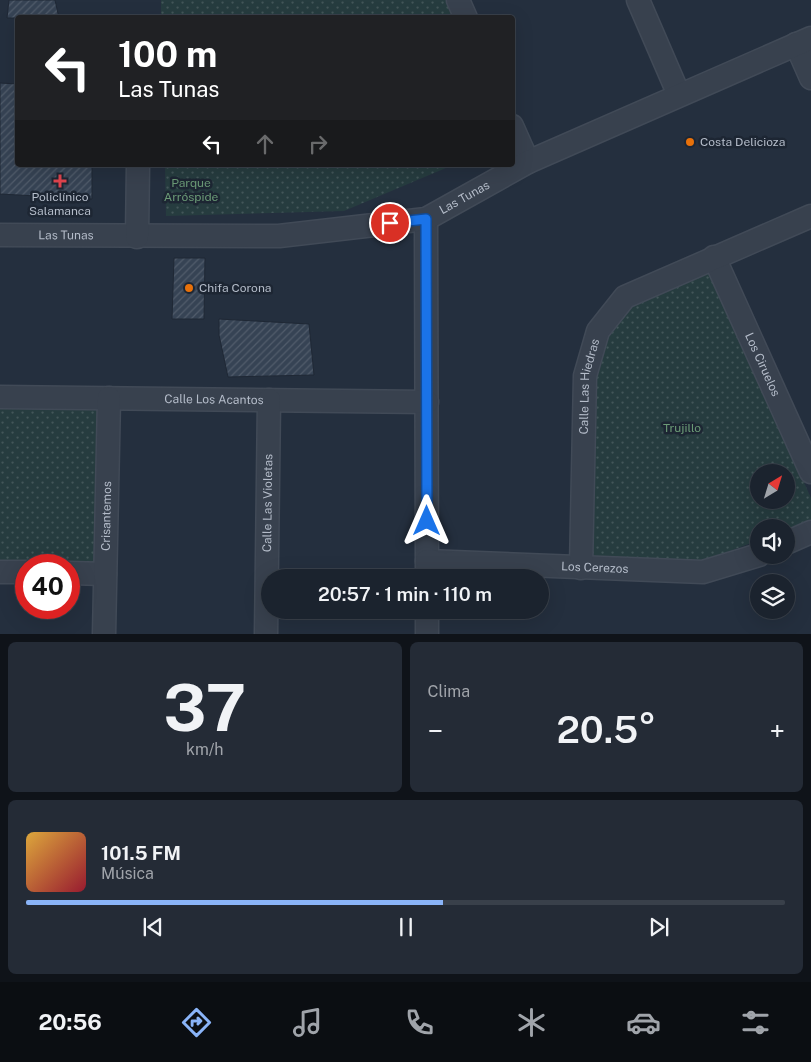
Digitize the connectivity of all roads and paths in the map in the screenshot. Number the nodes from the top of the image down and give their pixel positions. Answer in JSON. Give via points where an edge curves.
{"nodes":[{"id":1,"x":458,"y":0,"type":"edge"},
{"id":2,"x":638,"y":0,"type":"edge"},
{"id":3,"x":465,"y":15,"type":"edge"},
{"id":4,"x":803,"y":41,"type":"edge"},
{"id":5,"x":811,"y":78,"type":"edge"},
{"id":6,"x":679,"y":96,"type":"junction"},
{"id":7,"x":515,"y":133,"type":"edge"},
{"id":8,"x":528,"y":162,"type":"junction"},
{"id":9,"x":138,"y":167,"type":"edge"},
{"id":10,"x":811,"y":216,"type":"edge"},
{"id":11,"x":426,"y":219,"type":"junction"},
{"id":12,"x":0,"y":235,"type":"edge"},
{"id":13,"x":137,"y":236,"type":"junction"},
{"id":14,"x":714,"y":257,"type":"junction"},
{"id":15,"x":0,"y":397,"type":"edge"},
{"id":16,"x":109,"y":398,"type":"junction"},
{"id":17,"x":269,"y":400,"type":"junction"},
{"id":18,"x":426,"y":402,"type":"junction"},
{"id":19,"x":811,"y":472,"type":"edge"},
{"id":20,"x":811,"y":532,"type":"edge"},
{"id":21,"x":795,"y":539,"type":"edge"},
{"id":22,"x":750,"y":558,"type":"edge"},
{"id":23,"x":582,"y":568,"type":"junction"},
{"id":24,"x":427,"y":569,"type":"edge"},
{"id":25,"x":0,"y":572,"type":"edge"},
{"id":26,"x":15,"y":572,"type":"edge"},
{"id":27,"x":80,"y":573,"type":"edge"},
{"id":28,"x":105,"y":574,"type":"junction"},
{"id":29,"x":427,"y":619,"type":"edge"},
{"id":30,"x":104,"y":634,"type":"edge"},
{"id":31,"x":266,"y":634,"type":"edge"},
{"id":32,"x":427,"y":634,"type":"edge"}],
"edges":[{"from":1,"to":3,"type":"street"},
{"from":2,"to":6,"type":"street"},
{"from":4,"to":5,"type":"street"},
{"from":4,"to":6,"type":"street","name":"Las Tunas"},
{"from":6,"to":8,"type":"street","name":"Las Tunas"},
{"from":7,"to":8,"type":"street"},
{"from":8,"to":11,"type":"street","name":"Las Tunas"},
{"from":9,"to":13,"type":"street"},
{"from":10,"to":14,"type":"street","name":"Calle Las Hiedras"},
{"from":11,"to":13,"type":"street","name":"Las Tunas","via":[[279,236]]},
{"from":11,"to":18,"type":"street"},
{"from":12,"to":13,"type":"street","name":"Las Tunas"},
{"from":14,"to":19,"type":"street","name":"Los Ciruelos"},
{"from":14,"to":23,"type":"street","name":"Calle Las Hiedras","via":[[625,297],[598,332],[585,376]]},
{"from":15,"to":16,"type":"street","name":"Calle Los Acantos"},
{"from":16,"to":17,"type":"street","name":"Calle Los Acantos"},
{"from":16,"to":28,"type":"street","name":"Crisantemos"},
{"from":17,"to":18,"type":"street","name":"Calle Los Acantos"},
{"from":17,"to":31,"type":"street","name":"Calle Las Violetas"},
{"from":18,"to":24,"type":"street"},
{"from":20,"to":21,"type":"street"},
{"from":22,"to":23,"type":"street","name":"Los Cerezos","via":[[704,572]]},
{"from":23,"to":24,"type":"street","name":"Los Cerezos"},
{"from":25,"to":26,"type":"street"},
{"from":27,"to":28,"type":"street"},
{"from":28,"to":30,"type":"street","name":"Crisantemos"},
{"from":29,"to":32,"type":"street"}]}
